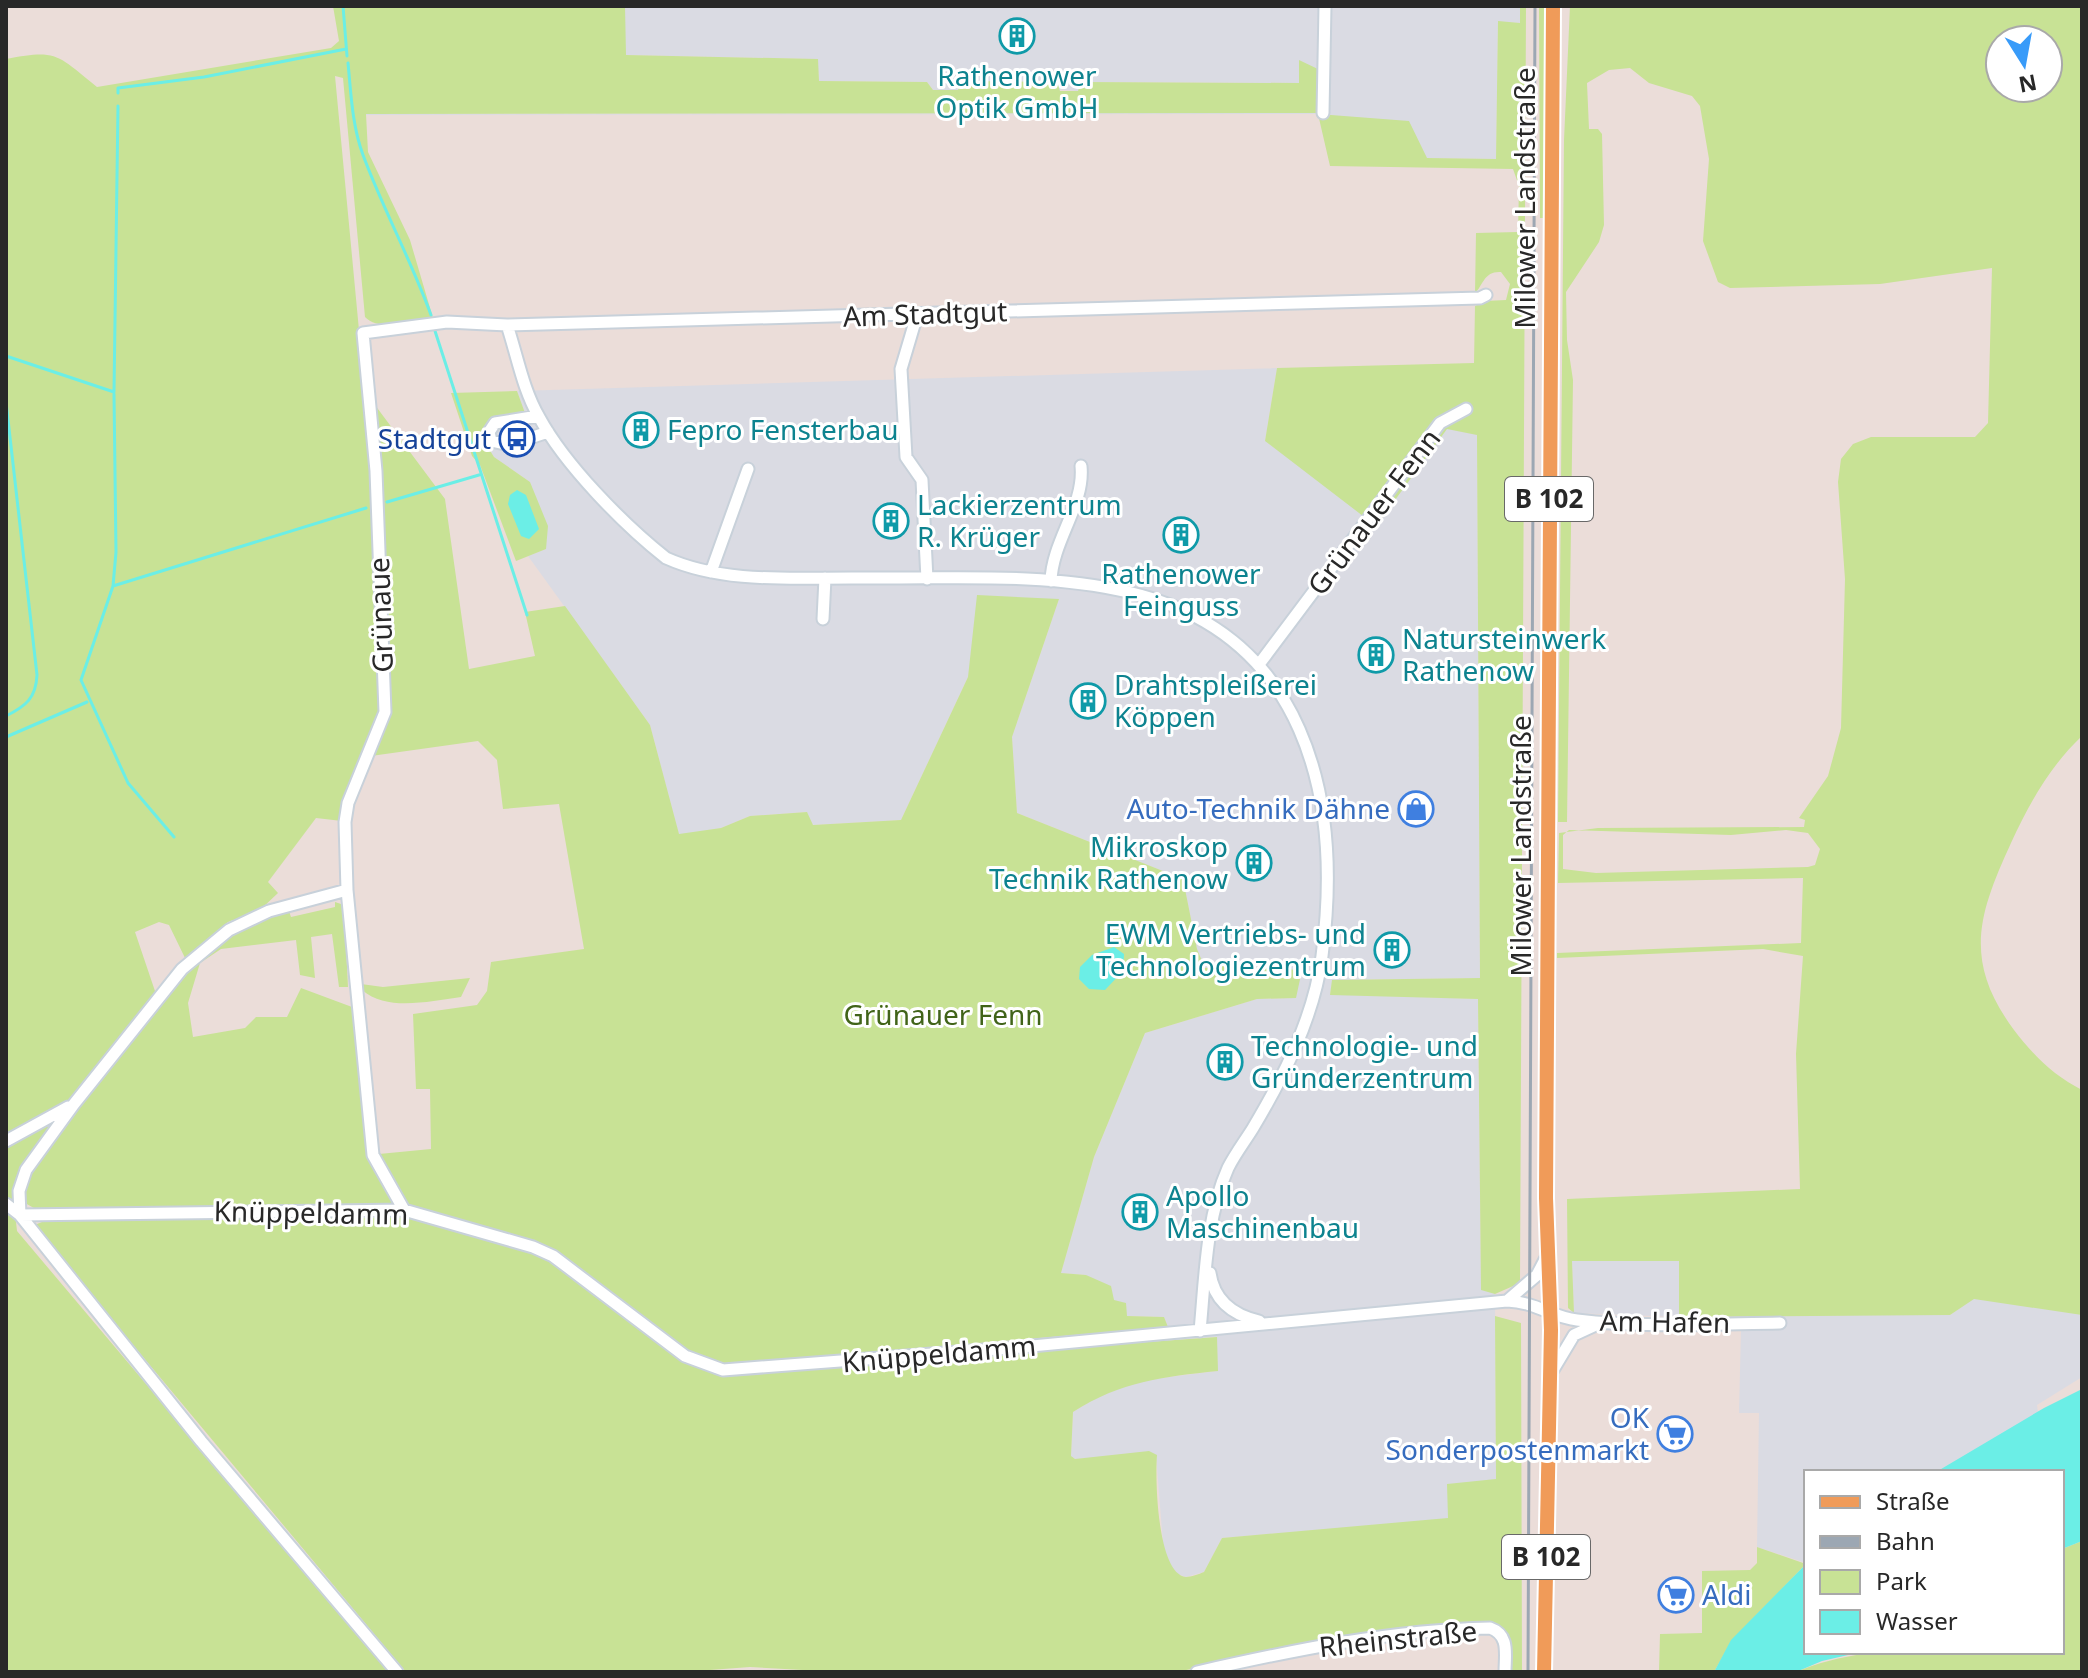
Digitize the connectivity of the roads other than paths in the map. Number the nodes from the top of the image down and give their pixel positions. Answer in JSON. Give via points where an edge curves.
{"nodes":[{"id":1,"x":1325,"y":6,"type":"edge"},
{"id":2,"x":1553,"y":6,"type":"edge"},
{"id":3,"x":1323,"y":113,"type":"dead end"},
{"id":4,"x":1486,"y":295,"type":"dead end"},
{"id":5,"x":917,"y":315,"type":"junction"},
{"id":6,"x":507,"y":325,"type":"junction"},
{"id":7,"x":363,"y":333,"type":"joint"},
{"id":8,"x":1466,"y":409,"type":"dead end"},
{"id":9,"x":538,"y":416,"type":"junction"},
{"id":10,"x":548,"y":432,"type":"junction"},
{"id":11,"x":1081,"y":466,"type":"dead end"},
{"id":12,"x":748,"y":469,"type":"dead end"},
{"id":13,"x":711,"y":572,"type":"junction"},
{"id":14,"x":825,"y":578,"type":"junction"},
{"id":15,"x":927,"y":579,"type":"junction"},
{"id":16,"x":1051,"y":581,"type":"junction"},
{"id":17,"x":823,"y":619,"type":"dead end"},
{"id":18,"x":1260,"y":663,"type":"junction"},
{"id":19,"x":347,"y":890,"type":"junction"},
{"id":20,"x":74,"y":1104,"type":"junction"},
{"id":21,"x":6,"y":1141,"type":"edge"},
{"id":22,"x":6,"y":1204,"type":"edge"},
{"id":23,"x":404,"y":1210,"type":"junction"},
{"id":24,"x":20,"y":1215,"type":"junction"},
{"id":25,"x":1209,"y":1252,"type":"junction"},
{"id":26,"x":1549,"y":1254,"type":"junction"},
{"id":27,"x":1507,"y":1301,"type":"junction"},
{"id":28,"x":1551,"y":1312,"type":"junction"},
{"id":29,"x":1602,"y":1323,"type":"junction"},
{"id":30,"x":1780,"y":1323,"type":"dead end"},
{"id":31,"x":1269,"y":1324,"type":"junction"},
{"id":32,"x":1200,"y":1331,"type":"junction"},
{"id":33,"x":1549,"y":1378,"type":"junction"},
{"id":34,"x":397,"y":1672,"type":"edge"},
{"id":35,"x":1197,"y":1672,"type":"edge"},
{"id":36,"x":1505,"y":1672,"type":"edge"},
{"id":37,"x":1544,"y":1672,"type":"edge"}],
"edges":[{"from":1,"to":3,"type":"street"},
{"from":2,"to":26,"type":"main road","name":"Milower Landstraße","number":"B 102"},
{"from":4,"to":5,"type":"street","name":"Am Stadtgut"},
{"from":5,"to":6,"type":"street","name":"Am Stadtgut"},
{"from":5,"to":15,"type":"street","via":[[901,369],[906,457],[922,480]]},
{"from":6,"to":7,"type":"street","name":"Am Stadtgut","via":[[447,322]]},
{"from":6,"to":9,"type":"street"},
{"from":7,"to":19,"type":"street","name":"Grünaue","via":[[376,471],[385,712],[348,803]]},
{"from":8,"to":18,"type":"street","name":"Grünauer Fenn","via":[[1440,423]]},
{"from":9,"to":10,"type":"street"},
{"from":9,"to":10,"type":"street","via":[[495,423],[491,441],[509,445]]},
{"from":10,"to":13,"type":"street","via":[[653,548],[681,564]]},
{"from":11,"to":16,"type":"street"},
{"from":12,"to":13,"type":"street"},
{"from":13,"to":14,"type":"street"},
{"from":14,"to":15,"type":"street"},
{"from":14,"to":17,"type":"street"},
{"from":15,"to":16,"type":"street"},
{"from":16,"to":18,"type":"street","via":[[1131,593],[1174,606],[1208,623]]},
{"from":18,"to":25,"type":"street","via":[[1285,697],[1309,753],[1323,835],[1326,923],[1301,1031],[1227,1170]]},
{"from":19,"to":20,"type":"street","via":[[269,911],[214,939],[182,969]]},
{"from":19,"to":23,"type":"street","name":"Grünaue","via":[[373,1155]]},
{"from":20,"to":21,"type":"street"},
{"from":20,"to":24,"type":"street","via":[[26,1170],[19,1191]]},
{"from":22,"to":24,"type":"street"},
{"from":23,"to":24,"type":"street","name":"Knüppeldamm"},
{"from":23,"to":32,"type":"street","name":"Knüppeldamm","via":[[553,1256],[685,1356],[723,1370]]},
{"from":24,"to":34,"type":"street","via":[[201,1441]]},
{"from":25,"to":31,"type":"street","via":[[1211,1278],[1225,1305],[1240,1316]]},
{"from":25,"to":32,"type":"street"},
{"from":26,"to":27,"type":"street","via":[[1537,1275]]},
{"from":26,"to":28,"type":"main road","name":"Milower Landstraße","number":"B 102"},
{"from":27,"to":28,"type":"street","via":[[1530,1302]]},
{"from":27,"to":31,"type":"street"},
{"from":28,"to":29,"type":"street","name":"Am Hafen"},
{"from":28,"to":33,"type":"main road","name":"Milower Landstraße","number":"B 102"},
{"from":29,"to":30,"type":"street","name":"Am Hafen"},
{"from":29,"to":33,"type":"street","name":"Milower Landstraße","via":[[1574,1335]]},
{"from":31,"to":32,"type":"street"},
{"from":33,"to":37,"type":"main road","name":"Milower Landstraße","number":"B 102"},
{"from":35,"to":36,"type":"street","name":"Rheinstraße","via":[[1287,1651],[1429,1629],[1490,1628],[1502,1636]]}]}
